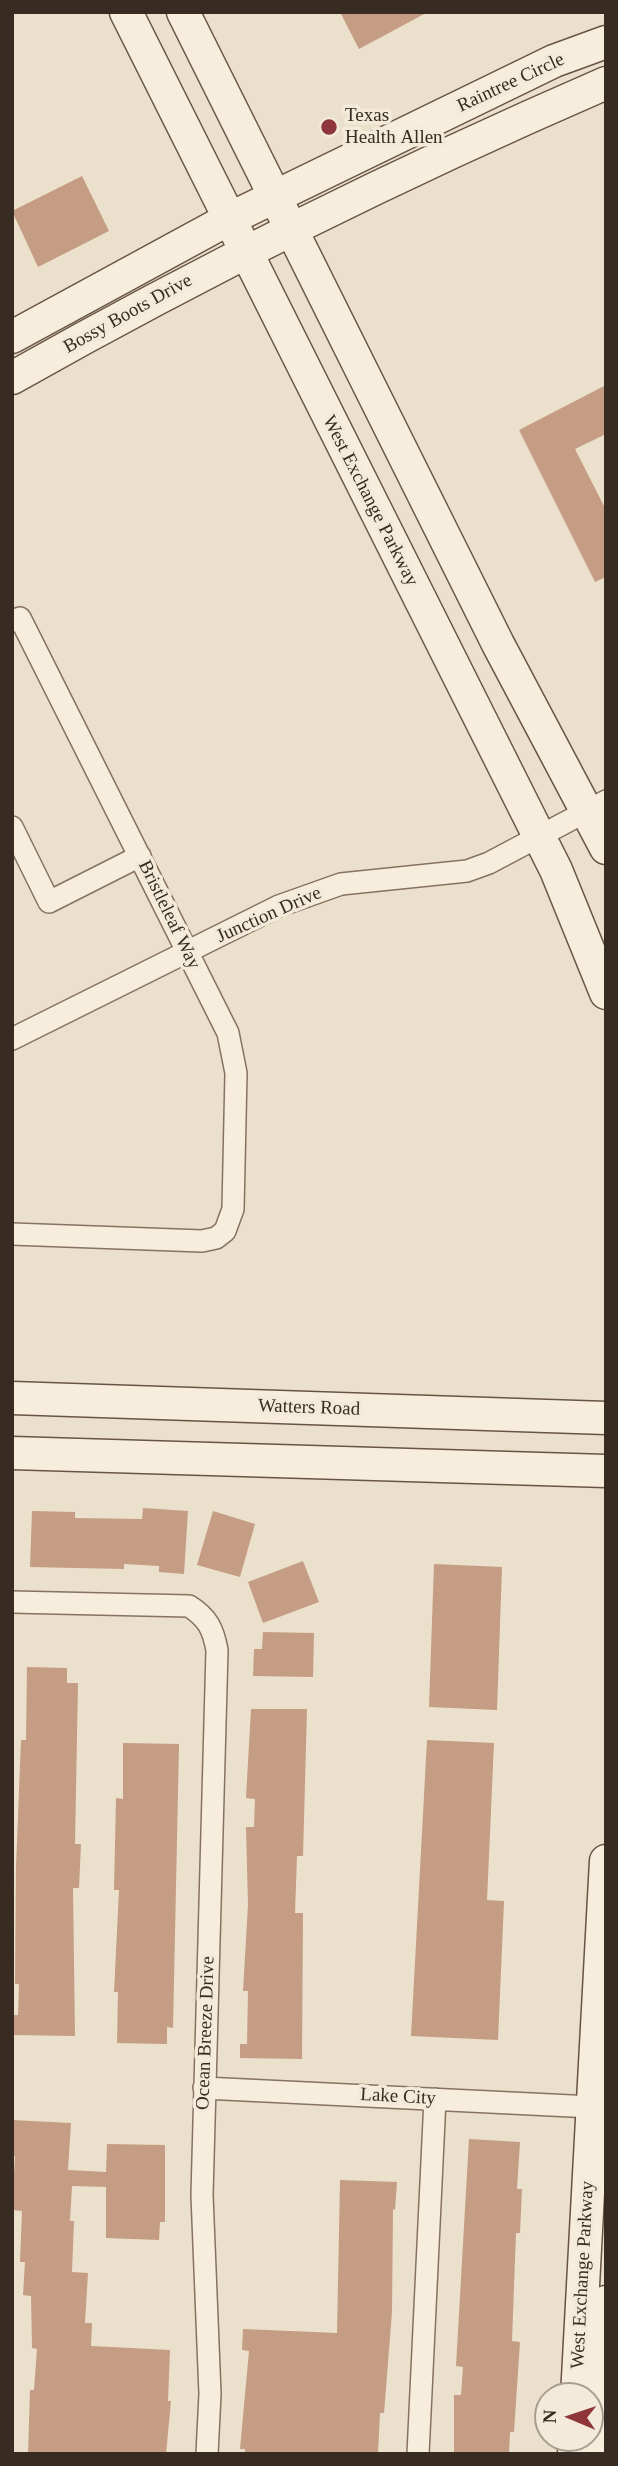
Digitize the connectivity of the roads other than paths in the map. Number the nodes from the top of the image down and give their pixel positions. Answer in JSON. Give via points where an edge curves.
{"nodes":[{"id":1,"x":126,"y":12,"type":"edge"},
{"id":2,"x":183,"y":12,"type":"edge"},
{"id":3,"x":606,"y":42,"type":"edge"},
{"id":4,"x":606,"y":83,"type":"edge"},
{"id":5,"x":273,"y":197,"type":"junction"},
{"id":6,"x":229,"y":219,"type":"junction"},
{"id":7,"x":289,"y":230,"type":"junction"},
{"id":8,"x":245,"y":253,"type":"junction"},
{"id":9,"x":12,"y":337,"type":"edge"},
{"id":10,"x":12,"y":378,"type":"edge"},
{"id":11,"x":16,"y":620,"type":"edge"},
{"id":12,"x":597,"y":806,"type":"edge"},
{"id":13,"x":12,"y":827,"type":"edge"},
{"id":14,"x":539,"y":837,"type":"junction"},
{"id":15,"x":606,"y":848,"type":"edge"},
{"id":16,"x":140,"y":856,"type":"junction"},
{"id":17,"x":188,"y":952,"type":"junction"},
{"id":18,"x":606,"y":993,"type":"edge"},
{"id":19,"x":12,"y":1039,"type":"edge"},
{"id":20,"x":12,"y":1234,"type":"edge"},
{"id":21,"x":12,"y":1398,"type":"edge"},
{"id":22,"x":606,"y":1418,"type":"edge"},
{"id":23,"x":12,"y":1453,"type":"edge"},
{"id":24,"x":606,"y":1471,"type":"edge"},
{"id":25,"x":12,"y":1602,"type":"edge"},
{"id":26,"x":606,"y":1861,"type":"edge"},
{"id":27,"x":204,"y":2088,"type":"junction"},
{"id":28,"x":435,"y":2099,"type":"junction"},
{"id":29,"x":599,"y":2107,"type":"edge"},
{"id":30,"x":585,"y":2224,"type":"junction"},
{"id":31,"x":606,"y":2291,"type":"edge"},
{"id":32,"x":606,"y":2302,"type":"edge"},
{"id":33,"x":578,"y":2382,"type":"edge"},
{"id":34,"x":207,"y":2454,"type":"edge"},
{"id":35,"x":418,"y":2454,"type":"edge"},
{"id":36,"x":598,"y":2454,"type":"edge"}],
"edges":[{"from":1,"to":6,"type":"main road","name":"West Exchange Parkway"},
{"from":2,"to":5,"type":"main road"},
{"from":3,"to":5,"type":"main road","name":"Raintree Circle","via":[[554,61]]},
{"from":4,"to":7,"type":"main road","name":"Raintree Circle"},
{"from":5,"to":6,"type":"main road","name":"Raintree Circle"},
{"from":5,"to":7,"type":"main road"},
{"from":6,"to":8,"type":"main road","name":"West Exchange Parkway"},
{"from":6,"to":9,"type":"main road","name":"Bossy Boots Drive"},
{"from":7,"to":8,"type":"main road","name":"Raintree Circle"},
{"from":7,"to":12,"type":"main road","via":[[498,644]]},
{"from":8,"to":10,"type":"main road","name":"Bossy Boots Drive"},
{"from":8,"to":14,"type":"main road","name":"West Exchange Parkway"},
{"from":11,"to":16,"type":"street","name":"Bristleleaf Way"},
{"from":12,"to":14,"type":"street","name":"Junction Drive"},
{"from":12,"to":15,"type":"main road"},
{"from":13,"to":16,"type":"street","via":[[49,902]]},
{"from":14,"to":17,"type":"street","name":"Junction Drive","via":[[467,871],[353,883],[309,894]]},
{"from":14,"to":18,"type":"main road","name":"West Exchange Parkway"},
{"from":16,"to":17,"type":"street","name":"Bristleleaf Way"},
{"from":17,"to":19,"type":"street","name":"Junction Drive"},
{"from":17,"to":20,"type":"street","name":"Bristleleaf Way","via":[[234,1054],[233,1209],[225,1231],[202,1241]]},
{"from":21,"to":22,"type":"main road","name":"Watters Road"},
{"from":23,"to":24,"type":"main road"},
{"from":25,"to":27,"type":"street","name":"Ocean Breeze Drive","via":[[189,1606],[204,1615],[214,1630]]},
{"from":26,"to":29,"type":"main road","name":"West Exchange Parkway"},
{"from":27,"to":28,"type":"street","name":"Lake City"},
{"from":27,"to":34,"type":"street","name":"Ocean Breeze Drive"},
{"from":28,"to":29,"type":"street","name":"Lake City"},
{"from":28,"to":35,"type":"street"},
{"from":29,"to":30,"type":"main road","name":"West Exchange Parkway"},
{"from":30,"to":31,"type":"main road"},
{"from":30,"to":33,"type":"main road","name":"West Exchange Parkway"},
{"from":32,"to":36,"type":"main road"}]}
